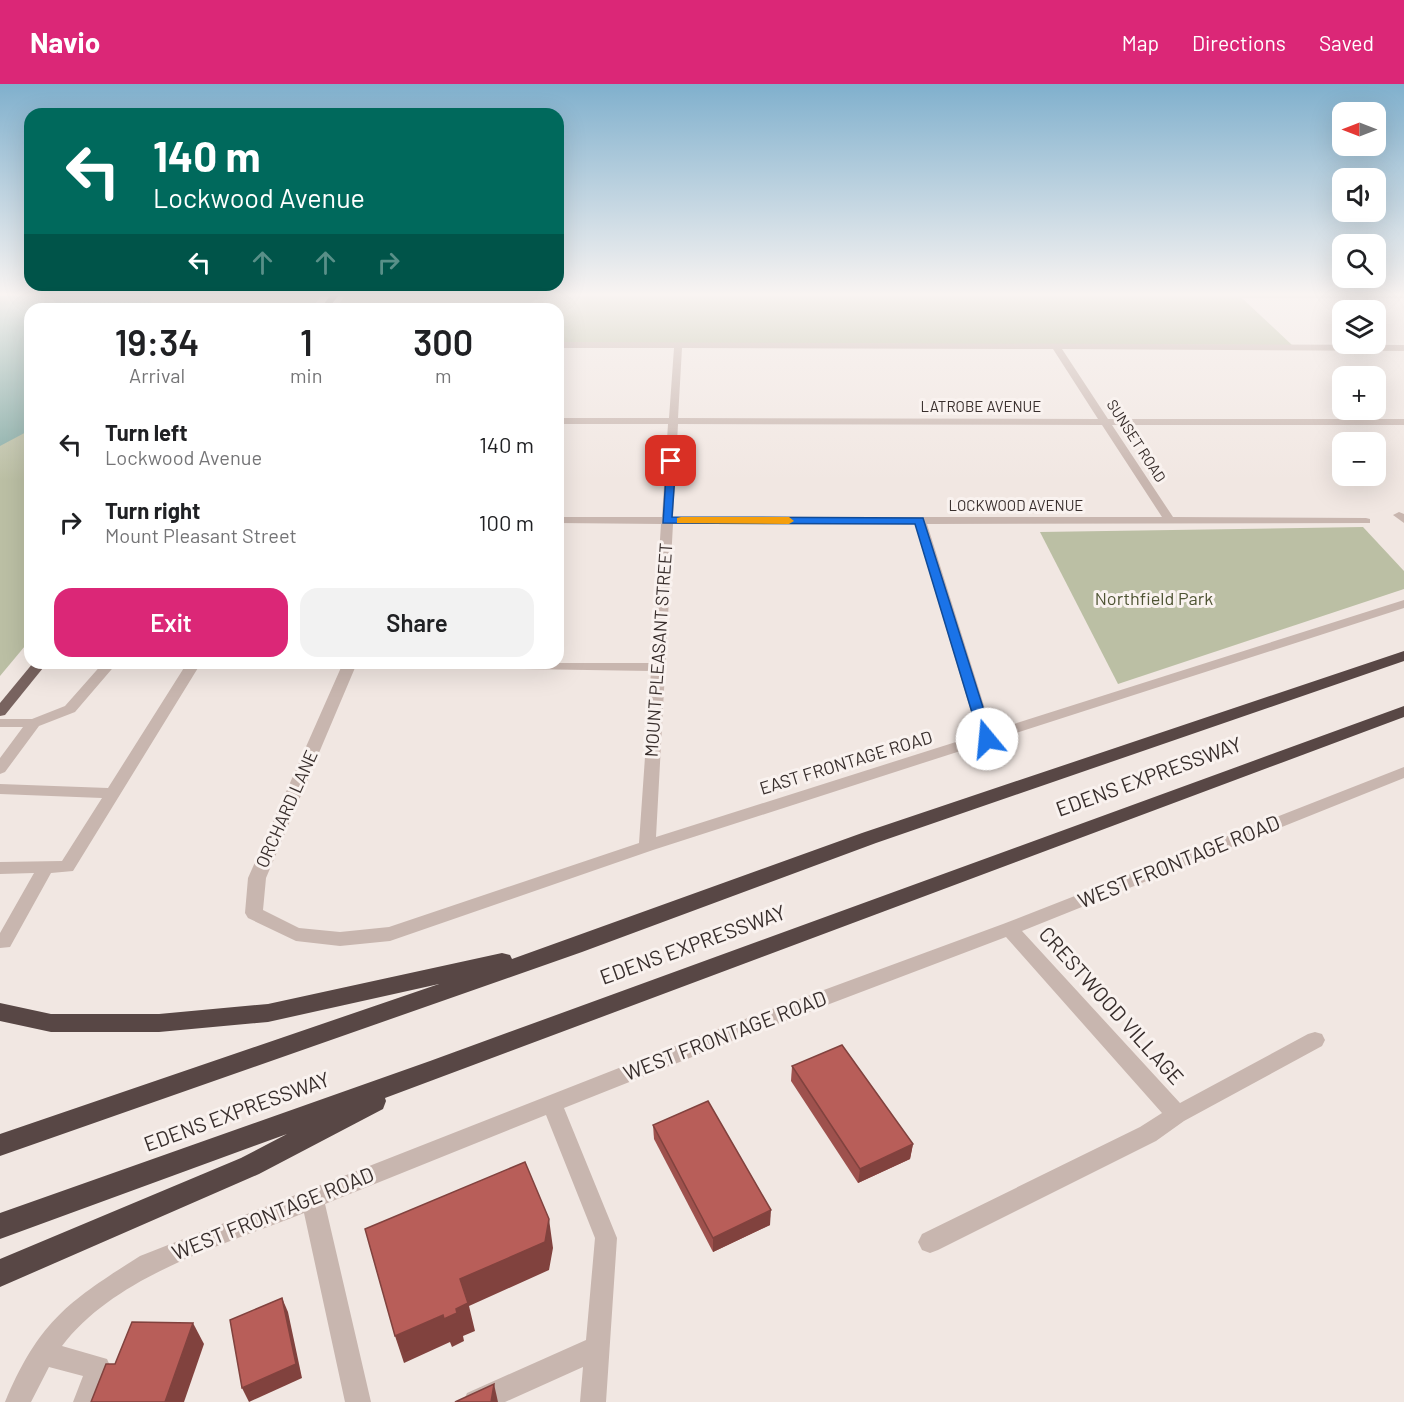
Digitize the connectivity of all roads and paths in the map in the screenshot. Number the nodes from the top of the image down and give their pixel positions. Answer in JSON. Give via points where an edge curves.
{"nodes":[{"id":1,"x":677,"y":358,"type":"edge"},
{"id":2,"x":1063,"y":358,"type":"edge"},
{"id":3,"x":564,"y":421,"type":"edge"},
{"id":4,"x":673,"y":421,"type":"junction"},
{"id":5,"x":1105,"y":422,"type":"junction"},
{"id":6,"x":1404,"y":422,"type":"edge"},
{"id":7,"x":564,"y":520,"type":"edge"},
{"id":8,"x":667,"y":520,"type":"junction"},
{"id":9,"x":920,"y":521,"type":"junction"},
{"id":10,"x":1170,"y":521,"type":"junction"},
{"id":11,"x":1366,"y":521,"type":"dead end"},
{"id":12,"x":1404,"y":604,"type":"edge"},
{"id":13,"x":1404,"y":656,"type":"edge"},
{"id":14,"x":564,"y":666,"type":"edge"},
{"id":15,"x":658,"y":667,"type":"junction"},
{"id":16,"x":34,"y":669,"type":"edge"},
{"id":17,"x":105,"y":669,"type":"edge"},
{"id":18,"x":190,"y":669,"type":"edge"},
{"id":19,"x":347,"y":669,"type":"edge"},
{"id":20,"x":2,"y":707,"type":"edge"},
{"id":21,"x":1404,"y":711,"type":"edge"},
{"id":22,"x":0,"y":723,"type":"edge"},
{"id":23,"x":34,"y":723,"type":"junction"},
{"id":24,"x":987,"y":739,"type":"junction"},
{"id":25,"x":0,"y":769,"type":"edge"},
{"id":26,"x":1404,"y":772,"type":"edge"},
{"id":27,"x":0,"y":789,"type":"edge"},
{"id":28,"x":112,"y":793,"type":"junction"},
{"id":29,"x":646,"y":846,"type":"junction"},
{"id":30,"x":46,"y":867,"type":"junction"},
{"id":31,"x":0,"y":868,"type":"edge"},
{"id":32,"x":1009,"y":929,"type":"junction"},
{"id":33,"x":297,"y":934,"type":"joint"},
{"id":34,"x":4,"y":942,"type":"dead end"},
{"id":35,"x":574,"y":946,"type":"junction"},
{"id":36,"x":0,"y":1012,"type":"edge"},
{"id":37,"x":1315,"y":1040,"type":"dead end"},
{"id":38,"x":439,"y":1068,"type":"junction"},
{"id":39,"x":552,"y":1104,"type":"junction"},
{"id":40,"x":1178,"y":1115,"type":"junction"},
{"id":41,"x":0,"y":1144,"type":"edge"},
{"id":42,"x":312,"y":1198,"type":"junction"},
{"id":43,"x":0,"y":1226,"type":"edge"},
{"id":44,"x":930,"y":1242,"type":"dead end"},
{"id":45,"x":0,"y":1273,"type":"edge"},
{"id":46,"x":597,"y":1348,"type":"junction"},
{"id":47,"x":44,"y":1353,"type":"junction"},
{"id":48,"x":18,"y":1402,"type":"edge"},
{"id":49,"x":86,"y":1402,"type":"edge"},
{"id":50,"x":358,"y":1402,"type":"edge"},
{"id":51,"x":476,"y":1402,"type":"edge"},
{"id":52,"x":593,"y":1402,"type":"edge"}],
"edges":[{"from":1,"to":4,"type":"street","name":"MOUNT PLEASANT STREET"},
{"from":2,"to":5,"type":"street","name":"SUNSET ROAD"},
{"from":3,"to":4,"type":"street","name":"LATROBE AVENUE"},
{"from":4,"to":5,"type":"street","name":"LATROBE AVENUE"},
{"from":4,"to":8,"type":"street","name":"MOUNT PLEASANT STREET"},
{"from":5,"to":6,"type":"street","name":"LATROBE AVENUE"},
{"from":5,"to":10,"type":"street","name":"SUNSET ROAD"},
{"from":7,"to":8,"type":"street","name":"LOCKWOOD AVENUE"},
{"from":8,"to":9,"type":"street","name":"LOCKWOOD AVENUE"},
{"from":8,"to":15,"type":"street","name":"MOUNT PLEASANT STREET"},
{"from":9,"to":10,"type":"street","name":"LOCKWOOD AVENUE"},
{"from":9,"to":24,"type":"street"},
{"from":10,"to":11,"type":"street","name":"LOCKWOOD AVENUE"},
{"from":12,"to":24,"type":"street","name":"EAST FRONTAGE ROAD"},
{"from":13,"to":35,"type":"highway","name":"EDENS EXPRESSWAY","via":[[880,834]]},
{"from":14,"to":15,"type":"street"},
{"from":15,"to":29,"type":"street","name":"MOUNT PLEASANT STREET"},
{"from":16,"to":20,"type":"main road"},
{"from":17,"to":23,"type":"street","via":[[70,710]]},
{"from":18,"to":28,"type":"street"},
{"from":19,"to":33,"type":"street","name":"ORCHARD LANE","via":[[257,878],[254,914]]},
{"from":21,"to":38,"type":"highway","name":"EDENS EXPRESSWAY"},
{"from":22,"to":23,"type":"street"},
{"from":23,"to":25,"type":"street"},
{"from":24,"to":29,"type":"street","name":"EAST FRONTAGE ROAD"},
{"from":26,"to":32,"type":"street","name":"WEST FRONTAGE ROAD"},
{"from":27,"to":28,"type":"street"},
{"from":28,"to":30,"type":"street","via":[[66,867]]},
{"from":29,"to":33,"type":"street","name":"EAST FRONTAGE ROAD","via":[[390,934],[340,939]]},
{"from":30,"to":31,"type":"street"},
{"from":30,"to":34,"type":"street"},
{"from":32,"to":39,"type":"street","name":"WEST FRONTAGE ROAD"},
{"from":32,"to":40,"type":"street","name":"CRESTWOOD VILLAGE"},
{"from":35,"to":36,"type":"highway","via":[[268,1013],[159,1023],[51,1023]]},
{"from":35,"to":41,"type":"highway","name":"EDENS EXPRESSWAY"},
{"from":37,"to":40,"type":"street"},
{"from":38,"to":43,"type":"highway","name":"EDENS EXPRESSWAY"},
{"from":38,"to":45,"type":"highway","via":[[250,1166]]},
{"from":39,"to":42,"type":"street","name":"WEST FRONTAGE ROAD"},
{"from":39,"to":46,"type":"street","via":[[606,1238]]},
{"from":40,"to":44,"type":"street","via":[[1148,1134]]},
{"from":42,"to":47,"type":"street","name":"WEST FRONTAGE ROAD","via":[[148,1264],[95,1298],[62,1327]]},
{"from":42,"to":50,"type":"street"},
{"from":46,"to":51,"type":"street"},
{"from":46,"to":52,"type":"street"},
{"from":47,"to":48,"type":"street"},
{"from":47,"to":49,"type":"street","via":[[98,1368]]}]}
